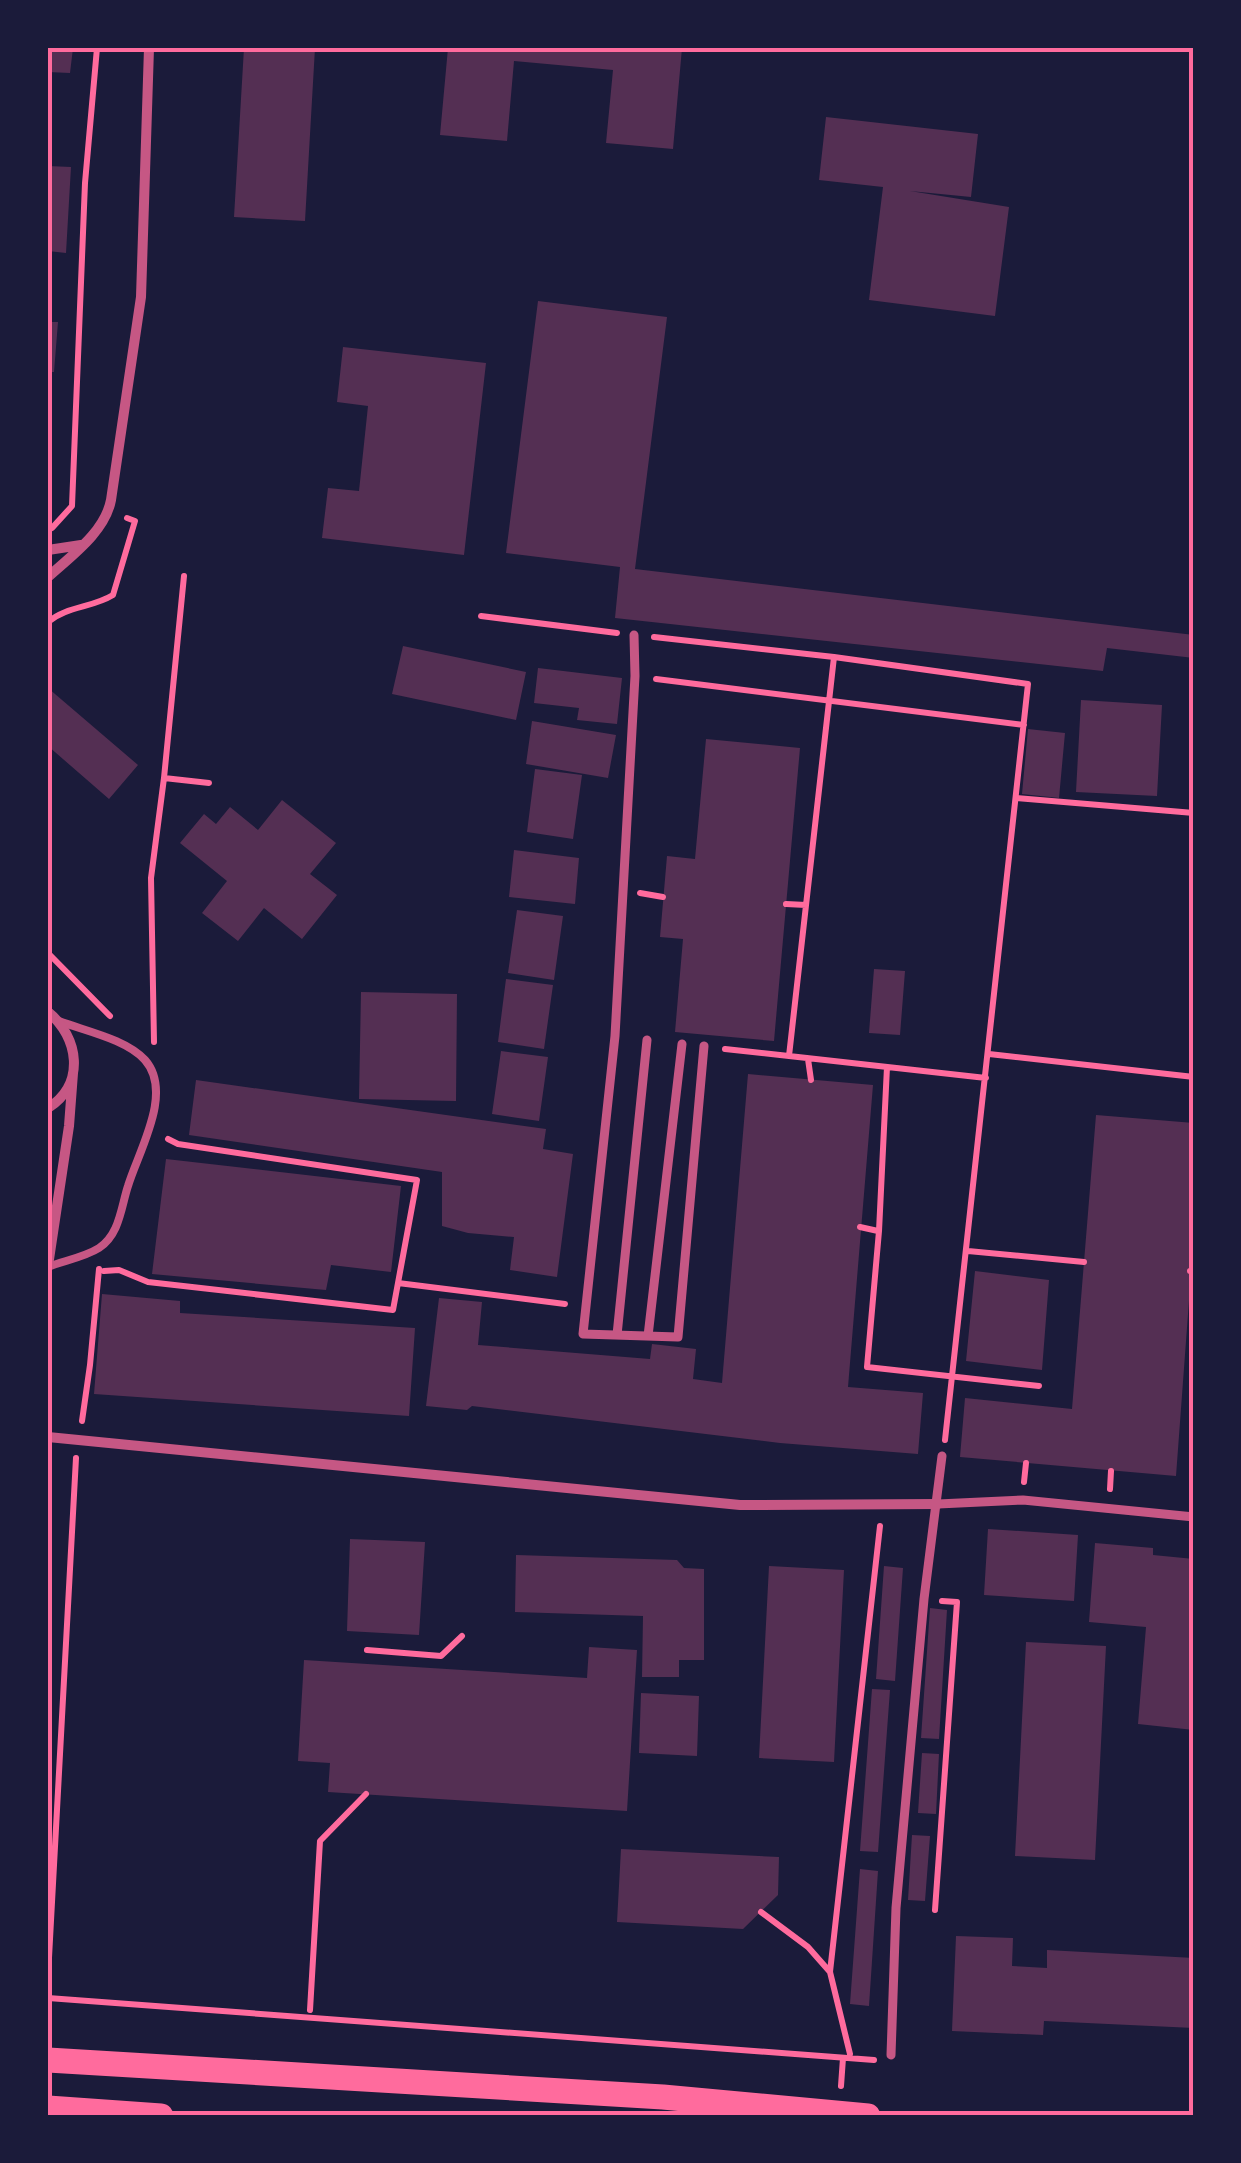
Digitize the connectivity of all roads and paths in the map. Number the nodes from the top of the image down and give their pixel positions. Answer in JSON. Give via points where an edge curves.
{"nodes":[{"id":1,"x":97,"y":48,"type":"edge"},
{"id":2,"x":149,"y":48,"type":"edge"},
{"id":3,"x":48,"y":532,"type":"edge"},
{"id":4,"x":85,"y":544,"type":"junction"},
{"id":5,"x":48,"y":550,"type":"edge"},
{"id":6,"x":184,"y":576,"type":"dead end"},
{"id":7,"x":48,"y":577,"type":"edge"},
{"id":8,"x":481,"y":616,"type":"dead end"},
{"id":9,"x":634,"y":635,"type":"junction"},
{"id":10,"x":834,"y":656,"type":"junction"},
{"id":11,"x":635,"y":676,"type":"junction"},
{"id":12,"x":828,"y":699,"type":"junction"},
{"id":13,"x":1024,"y":725,"type":"junction"},
{"id":14,"x":164,"y":778,"type":"junction"},
{"id":15,"x":209,"y":782,"type":"dead end"},
{"id":16,"x":1016,"y":798,"type":"junction"},
{"id":17,"x":1194,"y":813,"type":"edge"},
{"id":18,"x":786,"y":904,"type":"dead end"},
{"id":19,"x":806,"y":905,"type":"junction"},
{"id":20,"x":48,"y":952,"type":"edge"},
{"id":21,"x":48,"y":1012,"type":"edge"},
{"id":22,"x":60,"y":1021,"type":"junction"},
{"id":23,"x":647,"y":1040,"type":"dead end"},
{"id":24,"x":154,"y":1042,"type":"dead end"},
{"id":25,"x":682,"y":1044,"type":"dead end"},
{"id":26,"x":704,"y":1046,"type":"dead end"},
{"id":27,"x":128,"y":1048,"type":"junction"},
{"id":28,"x":989,"y":1054,"type":"junction"},
{"id":29,"x":808,"y":1059,"type":"junction"},
{"id":30,"x":887,"y":1068,"type":"junction"},
{"id":31,"x":73,"y":1073,"type":"junction"},
{"id":32,"x":986,"y":1078,"type":"junction"},
{"id":33,"x":1194,"y":1078,"type":"edge"},
{"id":34,"x":811,"y":1080,"type":"dead end"},
{"id":35,"x":48,"y":1108,"type":"edge"},
{"id":36,"x":157,"y":1134,"type":"dead end"},
{"id":37,"x":860,"y":1227,"type":"dead end"},
{"id":38,"x":879,"y":1231,"type":"junction"},
{"id":39,"x":99,"y":1248,"type":"junction"},
{"id":40,"x":968,"y":1251,"type":"junction"},
{"id":41,"x":1084,"y":1262,"type":"dead end"},
{"id":42,"x":48,"y":1266,"type":"edge"},
{"id":43,"x":98,"y":1272,"type":"junction"},
{"id":44,"x":398,"y":1283,"type":"junction"},
{"id":45,"x":586,"y":1307,"type":"junction"},
{"id":46,"x":617,"y":1335,"type":"junction"},
{"id":47,"x":648,"y":1336,"type":"junction"},
{"id":48,"x":954,"y":1377,"type":"junction"},
{"id":49,"x":1039,"y":1386,"type":"dead end"},
{"id":50,"x":48,"y":1436,"type":"edge"},
{"id":51,"x":78,"y":1440,"type":"junction"},
{"id":52,"x":942,"y":1456,"type":"joint"},
{"id":53,"x":882,"y":1504,"type":"junction"},
{"id":54,"x":938,"y":1504,"type":"junction"},
{"id":55,"x":1194,"y":1517,"type":"edge"},
{"id":56,"x":924,"y":1599,"type":"junction"},
{"id":57,"x":462,"y":1636,"type":"dead end"},
{"id":58,"x":367,"y":1650,"type":"dead end"},
{"id":59,"x":366,"y":1794,"type":"dead end"},
{"id":60,"x":935,"y":1910,"type":"dead end"},
{"id":61,"x":760,"y":1912,"type":"dead end"},
{"id":62,"x":830,"y":1972,"type":"junction"},
{"id":63,"x":48,"y":1976,"type":"edge"},
{"id":64,"x":48,"y":1998,"type":"edge"},
{"id":65,"x":310,"y":2010,"type":"dead end"},
{"id":66,"x":850,"y":2054,"type":"dead end"},
{"id":67,"x":890,"y":2058,"type":"joint"},
{"id":68,"x":48,"y":2060,"type":"edge"},
{"id":69,"x":48,"y":2108,"type":"edge"},
{"id":70,"x":161,"y":2116,"type":"edge"},
{"id":71,"x":868,"y":2116,"type":"edge"}],
"edges":[{"from":1,"to":3,"type":"path","via":[[72,506]]},
{"from":2,"to":4,"type":"street","via":[[141,297],[109,511]]},
{"from":4,"to":5,"type":"street"},
{"from":4,"to":7,"type":"street"},
{"from":6,"to":14,"type":"path"},
{"from":8,"to":9,"type":"path"},
{"from":9,"to":10,"type":"path"},
{"from":9,"to":11,"type":"street"},
{"from":10,"to":12,"type":"path"},
{"from":10,"to":13,"type":"path","via":[[1028,684]]},
{"from":11,"to":12,"type":"path"},
{"from":11,"to":45,"type":"street","via":[[615,1036]]},
{"from":12,"to":13,"type":"path"},
{"from":12,"to":19,"type":"path"},
{"from":13,"to":16,"type":"path"},
{"from":14,"to":15,"type":"path"},
{"from":14,"to":24,"type":"path","via":[[151,878]]},
{"from":16,"to":17,"type":"path"},
{"from":16,"to":28,"type":"path"},
{"from":18,"to":19,"type":"path"},
{"from":19,"to":29,"type":"path","via":[[790,1056]]},
{"from":20,"to":27,"type":"path","via":[[102,1006]]},
{"from":21,"to":22,"type":"street"},
{"from":22,"to":27,"type":"lane"},
{"from":22,"to":31,"type":"street","via":[[75,1055]]},
{"from":23,"to":46,"type":"street"},
{"from":25,"to":47,"type":"street"},
{"from":26,"to":47,"type":"street","via":[[678,1337]]},
{"from":27,"to":39,"type":"lane","via":[[146,1061],[155,1089],[152,1123],[123,1213]]},
{"from":28,"to":32,"type":"path"},
{"from":28,"to":33,"type":"path"},
{"from":29,"to":30,"type":"path"},
{"from":29,"to":34,"type":"path"},
{"from":30,"to":32,"type":"path"},
{"from":30,"to":38,"type":"path"},
{"from":31,"to":35,"type":"street"},
{"from":31,"to":42,"type":"street"},
{"from":32,"to":40,"type":"path"},
{"from":36,"to":44,"type":"path","via":[[178,1144],[416,1180]]},
{"from":37,"to":38,"type":"path"},
{"from":38,"to":48,"type":"path","via":[[867,1366]]},
{"from":39,"to":42,"type":"lane"},
{"from":39,"to":43,"type":"path"},
{"from":40,"to":41,"type":"path"},
{"from":40,"to":48,"type":"path"},
{"from":43,"to":44,"type":"path","via":[[393,1310]]},
{"from":43,"to":51,"type":"path"},
{"from":44,"to":45,"type":"path"},
{"from":45,"to":46,"type":"street","via":[[583,1334]]},
{"from":46,"to":47,"type":"street"},
{"from":48,"to":49,"type":"path"},
{"from":48,"to":52,"type":"path"},
{"from":50,"to":51,"type":"street"},
{"from":51,"to":53,"type":"street","via":[[740,1506]]},
{"from":51,"to":63,"type":"path"},
{"from":52,"to":54,"type":"street"},
{"from":53,"to":54,"type":"street"},
{"from":53,"to":62,"type":"path"},
{"from":54,"to":55,"type":"street","via":[[1023,1500]]},
{"from":54,"to":56,"type":"street"},
{"from":56,"to":60,"type":"path","via":[[956,1602]]},
{"from":56,"to":67,"type":"street","via":[[896,1908]]},
{"from":57,"to":58,"type":"path","via":[[440,1656]]},
{"from":59,"to":65,"type":"path","via":[[320,1840]]},
{"from":61,"to":62,"type":"path"},
{"from":62,"to":66,"type":"path"},
{"from":64,"to":67,"type":"path"},
{"from":68,"to":71,"type":"main road"},
{"from":69,"to":70,"type":"main road"}]}
